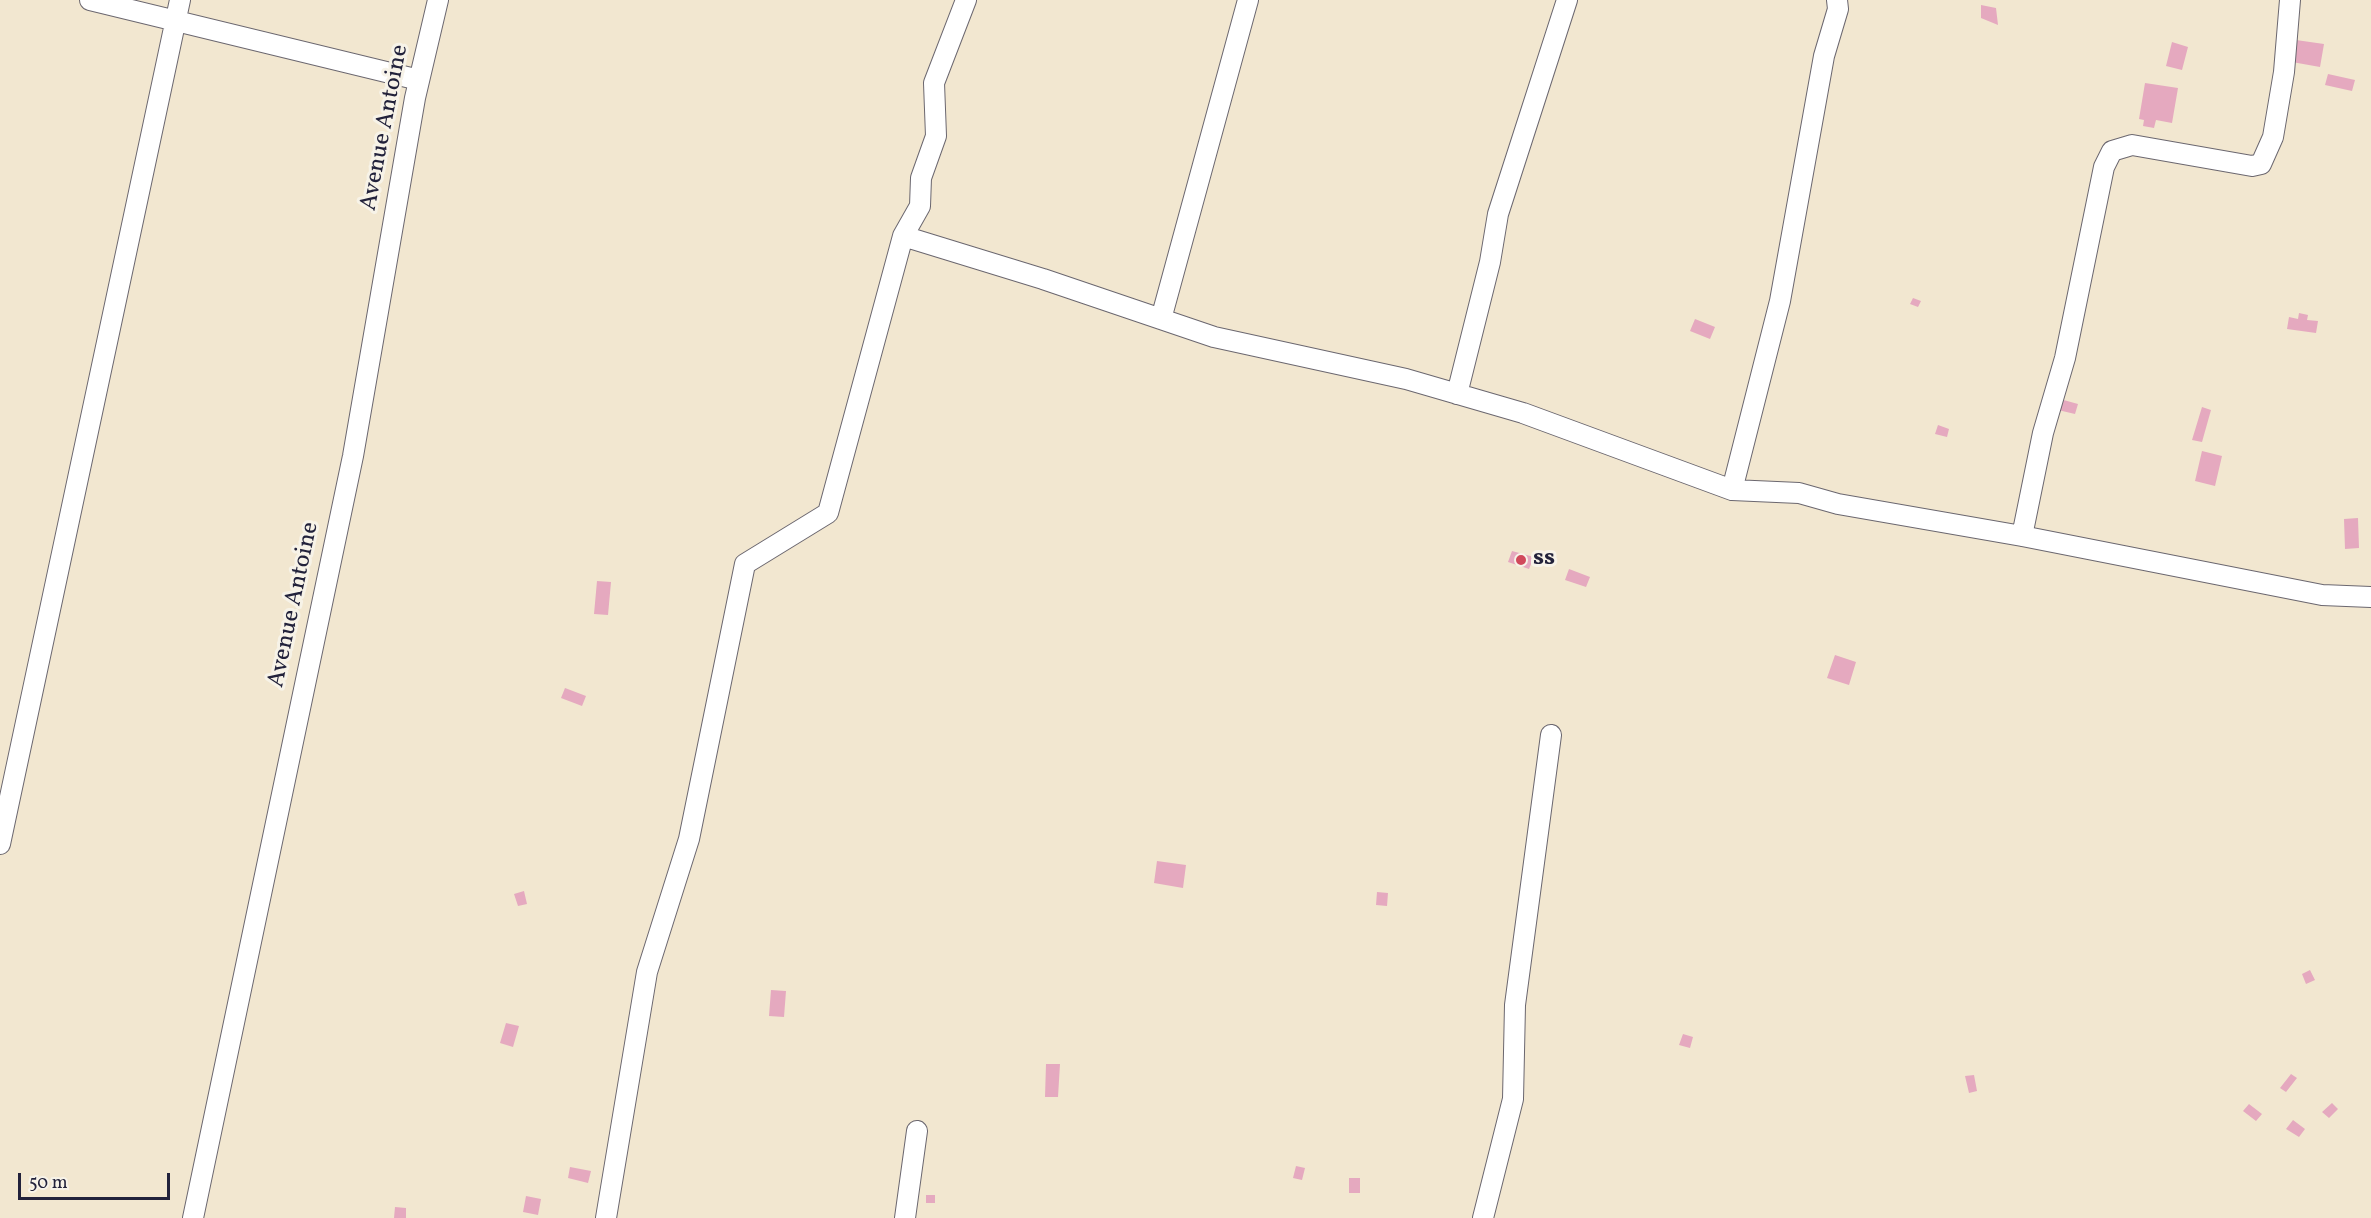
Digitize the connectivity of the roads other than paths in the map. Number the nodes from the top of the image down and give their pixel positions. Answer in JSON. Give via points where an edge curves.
{"nodes":[{"id":1,"x":90,"y":0,"type":"edge"},
{"id":2,"x":180,"y":0,"type":"edge"},
{"id":3,"x":438,"y":0,"type":"edge"},
{"id":4,"x":966,"y":0,"type":"edge"},
{"id":5,"x":1248,"y":0,"type":"edge"},
{"id":6,"x":1567,"y":0,"type":"edge"},
{"id":7,"x":1837,"y":0,"type":"edge"},
{"id":8,"x":2290,"y":0,"type":"edge"},
{"id":9,"x":174,"y":20,"type":"junction"},
{"id":10,"x":419,"y":80,"type":"junction"},
{"id":11,"x":903,"y":236,"type":"junction"},
{"id":12,"x":1161,"y":319,"type":"junction"},
{"id":13,"x":1457,"y":394,"type":"junction"},
{"id":14,"x":1732,"y":490,"type":"junction"},
{"id":15,"x":2022,"y":536,"type":"junction"},
{"id":16,"x":2371,"y":597,"type":"edge"},
{"id":17,"x":1551,"y":735,"type":"dead end"},
{"id":18,"x":0,"y":844,"type":"edge"},
{"id":19,"x":917,"y":1131,"type":"dead end"},
{"id":20,"x":193,"y":1218,"type":"edge"},
{"id":21,"x":606,"y":1218,"type":"edge"},
{"id":22,"x":905,"y":1218,"type":"edge"},
{"id":23,"x":1483,"y":1218,"type":"edge"}],
"edges":[{"from":1,"to":9,"type":"street"},
{"from":2,"to":9,"type":"street"},
{"from":3,"to":10,"type":"street","name":"Avenue Antoine"},
{"from":4,"to":11,"type":"street","via":[[934,83],[936,136],[921,178],[920,206]]},
{"from":5,"to":12,"type":"street"},
{"from":6,"to":13,"type":"street","via":[[1498,214]]},
{"from":7,"to":14,"type":"street","via":[[1780,301]]},
{"from":8,"to":15,"type":"street","via":[[2273,137],[2260,164],[2252,166],[2132,145],[2112,151],[2104,167],[2065,358],[2043,433]]},
{"from":9,"to":10,"type":"street"},
{"from":9,"to":18,"type":"street"},
{"from":10,"to":20,"type":"street","name":"Avenue Antoine","via":[[352,456]]},
{"from":11,"to":12,"type":"street"},
{"from":11,"to":21,"type":"street","via":[[828,513],[745,564],[689,839],[647,972]]},
{"from":12,"to":13,"type":"street","via":[[1214,337]]},
{"from":13,"to":14,"type":"street","via":[[1523,413]]},
{"from":14,"to":15,"type":"street","via":[[1799,493],[1838,504]]},
{"from":15,"to":16,"type":"street","via":[[2322,595]]},
{"from":17,"to":23,"type":"street","via":[[1515,1005],[1513,1099]]},
{"from":19,"to":22,"type":"street"}]}
